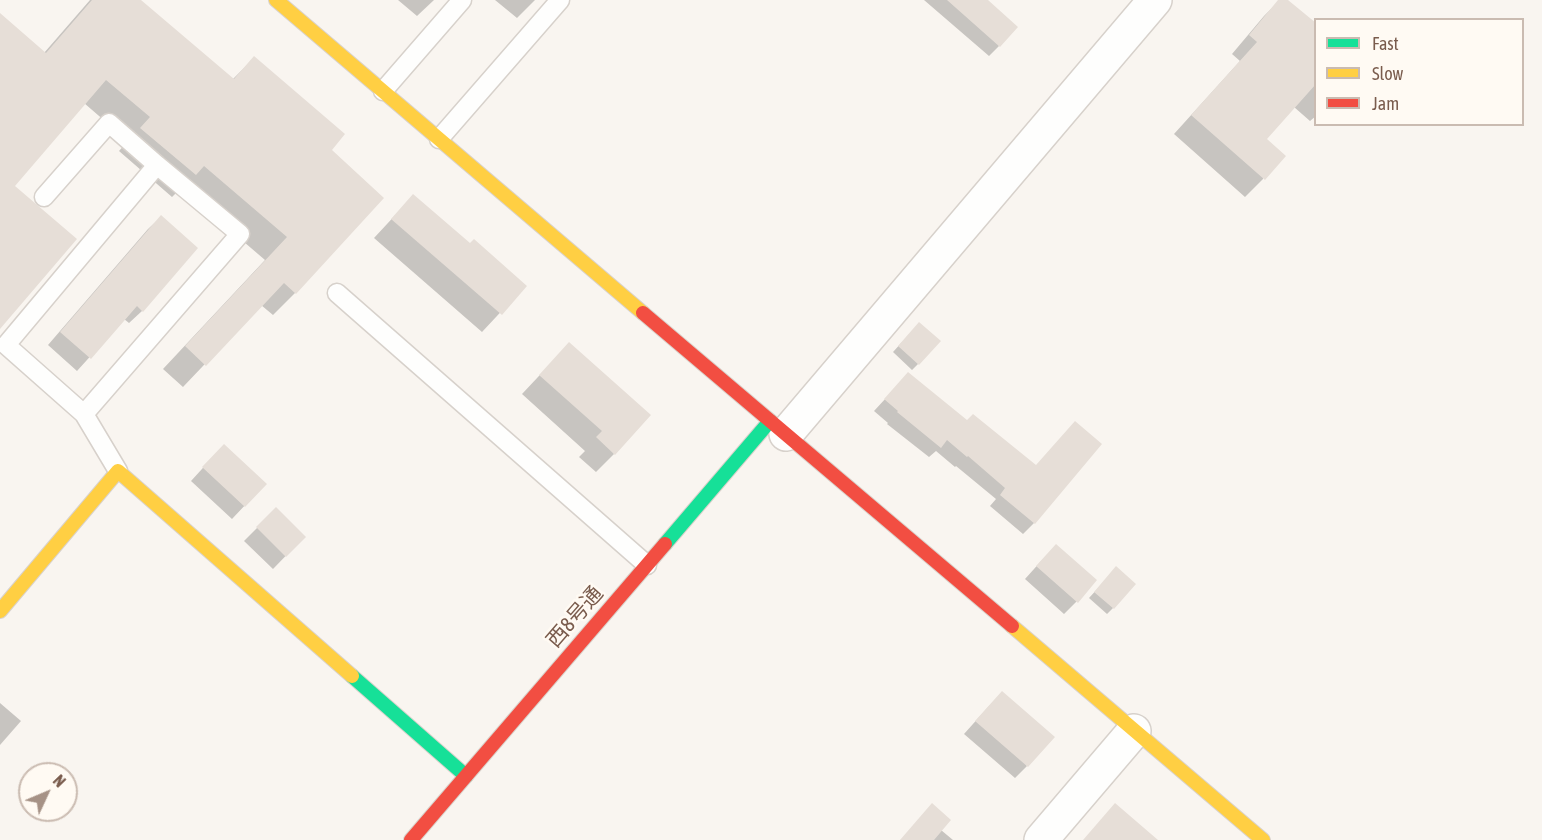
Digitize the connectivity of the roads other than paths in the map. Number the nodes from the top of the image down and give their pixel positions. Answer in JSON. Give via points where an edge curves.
{"nodes":[{"id":1,"x":276,"y":0,"type":"edge"},
{"id":2,"x":462,"y":0,"type":"edge"},
{"id":3,"x":560,"y":0,"type":"edge"},
{"id":4,"x":1155,"y":0,"type":"edge"},
{"id":5,"x":383,"y":91,"type":"junction"},
{"id":6,"x":439,"y":139,"type":"junction"},
{"id":7,"x":157,"y":165,"type":"junction"},
{"id":8,"x":44,"y":197,"type":"dead end"},
{"id":9,"x":337,"y":293,"type":"dead end"},
{"id":10,"x":84,"y":414,"type":"junction"},
{"id":11,"x":778,"y":428,"type":"junction"},
{"id":12,"x":118,"y":471,"type":"junction"},
{"id":13,"x":647,"y":565,"type":"junction"},
{"id":14,"x":0,"y":611,"type":"edge"},
{"id":15,"x":1134,"y":731,"type":"junction"},
{"id":16,"x":466,"y":776,"type":"junction"},
{"id":17,"x":411,"y":840,"type":"edge"},
{"id":18,"x":1041,"y":840,"type":"edge"},
{"id":19,"x":1263,"y":840,"type":"edge"}],
"edges":[{"from":1,"to":5,"type":"street"},
{"from":2,"to":5,"type":"lane"},
{"from":3,"to":6,"type":"lane"},
{"from":4,"to":11,"type":"street"},
{"from":5,"to":6,"type":"street"},
{"from":6,"to":11,"type":"street"},
{"from":7,"to":8,"type":"lane","via":[[109,123]]},
{"from":7,"to":10,"type":"lane","via":[[6,345]]},
{"from":7,"to":10,"type":"lane","via":[[240,234]]},
{"from":9,"to":13,"type":"lane"},
{"from":10,"to":12,"type":"lane"},
{"from":11,"to":13,"type":"street","name":"西8号通"},
{"from":11,"to":15,"type":"street"},
{"from":12,"to":14,"type":"street"},
{"from":12,"to":16,"type":"street"},
{"from":13,"to":16,"type":"street","name":"西8号通"},
{"from":15,"to":18,"type":"street"},
{"from":15,"to":19,"type":"street"},
{"from":16,"to":17,"type":"street","name":"西8号通"}]}
